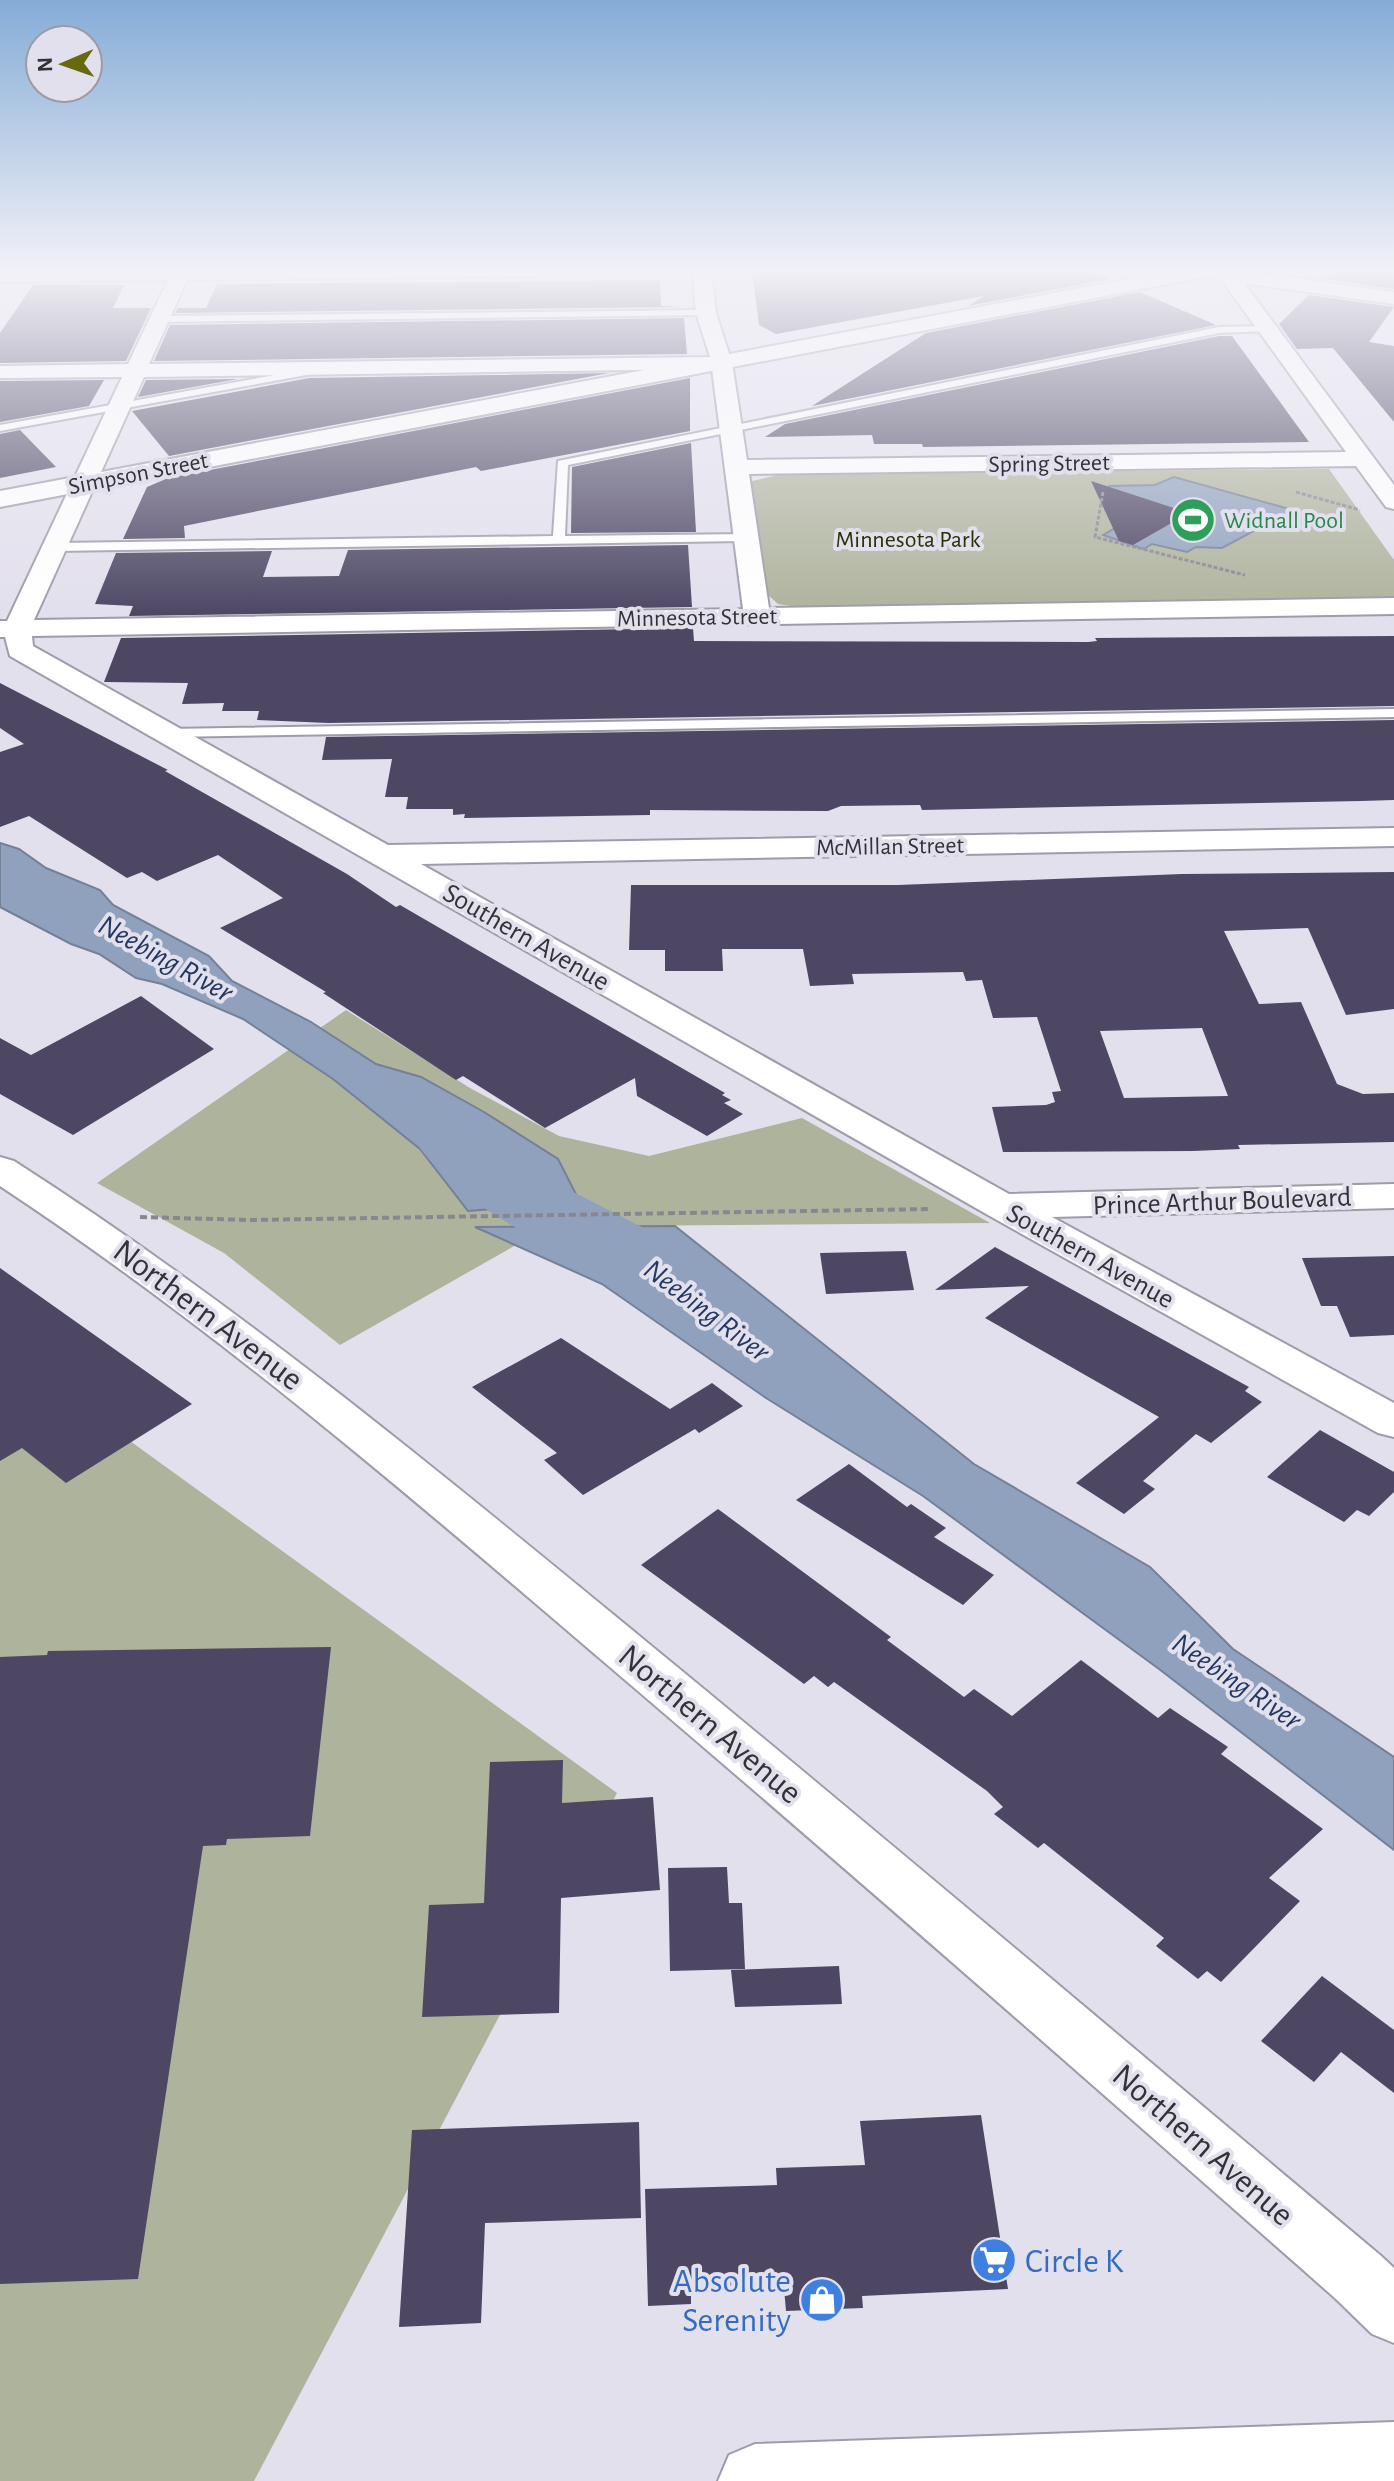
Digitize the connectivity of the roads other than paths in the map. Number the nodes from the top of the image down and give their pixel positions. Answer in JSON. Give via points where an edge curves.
{"nodes":[{"id":1,"x":132,"y":384,"type":"edge"},
{"id":2,"x":246,"y":384,"type":"edge"},
{"id":3,"x":612,"y":384,"type":"edge"},
{"id":4,"x":725,"y":384,"type":"edge"},
{"id":5,"x":951,"y":384,"type":"edge"},
{"id":6,"x":1307,"y":384,"type":"edge"},
{"id":7,"x":120,"y":408,"type":"junction"},
{"id":8,"x":0,"y":428,"type":"edge"},
{"id":9,"x":730,"y":428,"type":"junction"},
{"id":10,"x":1361,"y":459,"type":"junction"},
{"id":11,"x":736,"y":467,"type":"junction"},
{"id":12,"x":85,"y":483,"type":"junction"},
{"id":13,"x":0,"y":499,"type":"edge"},
{"id":14,"x":1394,"y":502,"type":"edge"},
{"id":15,"x":745,"y":537,"type":"junction"},
{"id":16,"x":559,"y":540,"type":"junction"},
{"id":17,"x":56,"y":547,"type":"junction"},
{"id":18,"x":1394,"y":606,"type":"edge"},
{"id":19,"x":757,"y":615,"type":"junction"},
{"id":20,"x":8,"y":629,"type":"edge"},
{"id":21,"x":1394,"y":713,"type":"edge"},
{"id":22,"x":169,"y":733,"type":"junction"},
{"id":23,"x":1394,"y":837,"type":"edge"},
{"id":24,"x":386,"y":855,"type":"junction"},
{"id":25,"x":0,"y":1169,"type":"edge"},
{"id":26,"x":1394,"y":1196,"type":"edge"},
{"id":27,"x":1002,"y":1206,"type":"junction"},
{"id":28,"x":1394,"y":1422,"type":"edge"},
{"id":29,"x":1394,"y":2312,"type":"edge"},
{"id":30,"x":1394,"y":2459,"type":"edge"},
{"id":31,"x":755,"y":2481,"type":"edge"}],
"edges":[{"from":1,"to":7,"type":"street"},
{"from":2,"to":7,"type":"lane"},
{"from":3,"to":12,"type":"main road","name":"Simpson Street"},
{"from":4,"to":9,"type":"street"},
{"from":5,"to":9,"type":"lane"},
{"from":6,"to":10,"type":"street"},
{"from":7,"to":8,"type":"lane"},
{"from":7,"to":12,"type":"street"},
{"from":9,"to":11,"type":"street"},
{"from":9,"to":16,"type":"lane","via":[[562,463]]},
{"from":10,"to":11,"type":"street","name":"Spring Street"},
{"from":10,"to":14,"type":"street"},
{"from":11,"to":15,"type":"street"},
{"from":12,"to":13,"type":"main road","name":"Simpson Street"},
{"from":12,"to":17,"type":"street"},
{"from":15,"to":16,"type":"lane"},
{"from":15,"to":19,"type":"street"},
{"from":16,"to":17,"type":"lane"},
{"from":17,"to":20,"type":"street"},
{"from":18,"to":19,"type":"street","name":"Minnesota Street"},
{"from":19,"to":20,"type":"street","name":"Minnesota Street"},
{"from":20,"to":22,"type":"street","name":"Southern Avenue","via":[[20,650]]},
{"from":21,"to":22,"type":"lane"},
{"from":22,"to":24,"type":"street","name":"Southern Avenue"},
{"from":23,"to":24,"type":"street","name":"McMillan Street"},
{"from":24,"to":27,"type":"street","name":"Southern Avenue"},
{"from":25,"to":29,"type":"street","name":"Northern Avenue","via":[[74,1215],[341,1415],[767,1770]]},
{"from":26,"to":27,"type":"street","name":"Prince Arthur Boulevard"},
{"from":27,"to":28,"type":"street","name":"Southern Avenue"},
{"from":30,"to":31,"type":"main road"}]}
